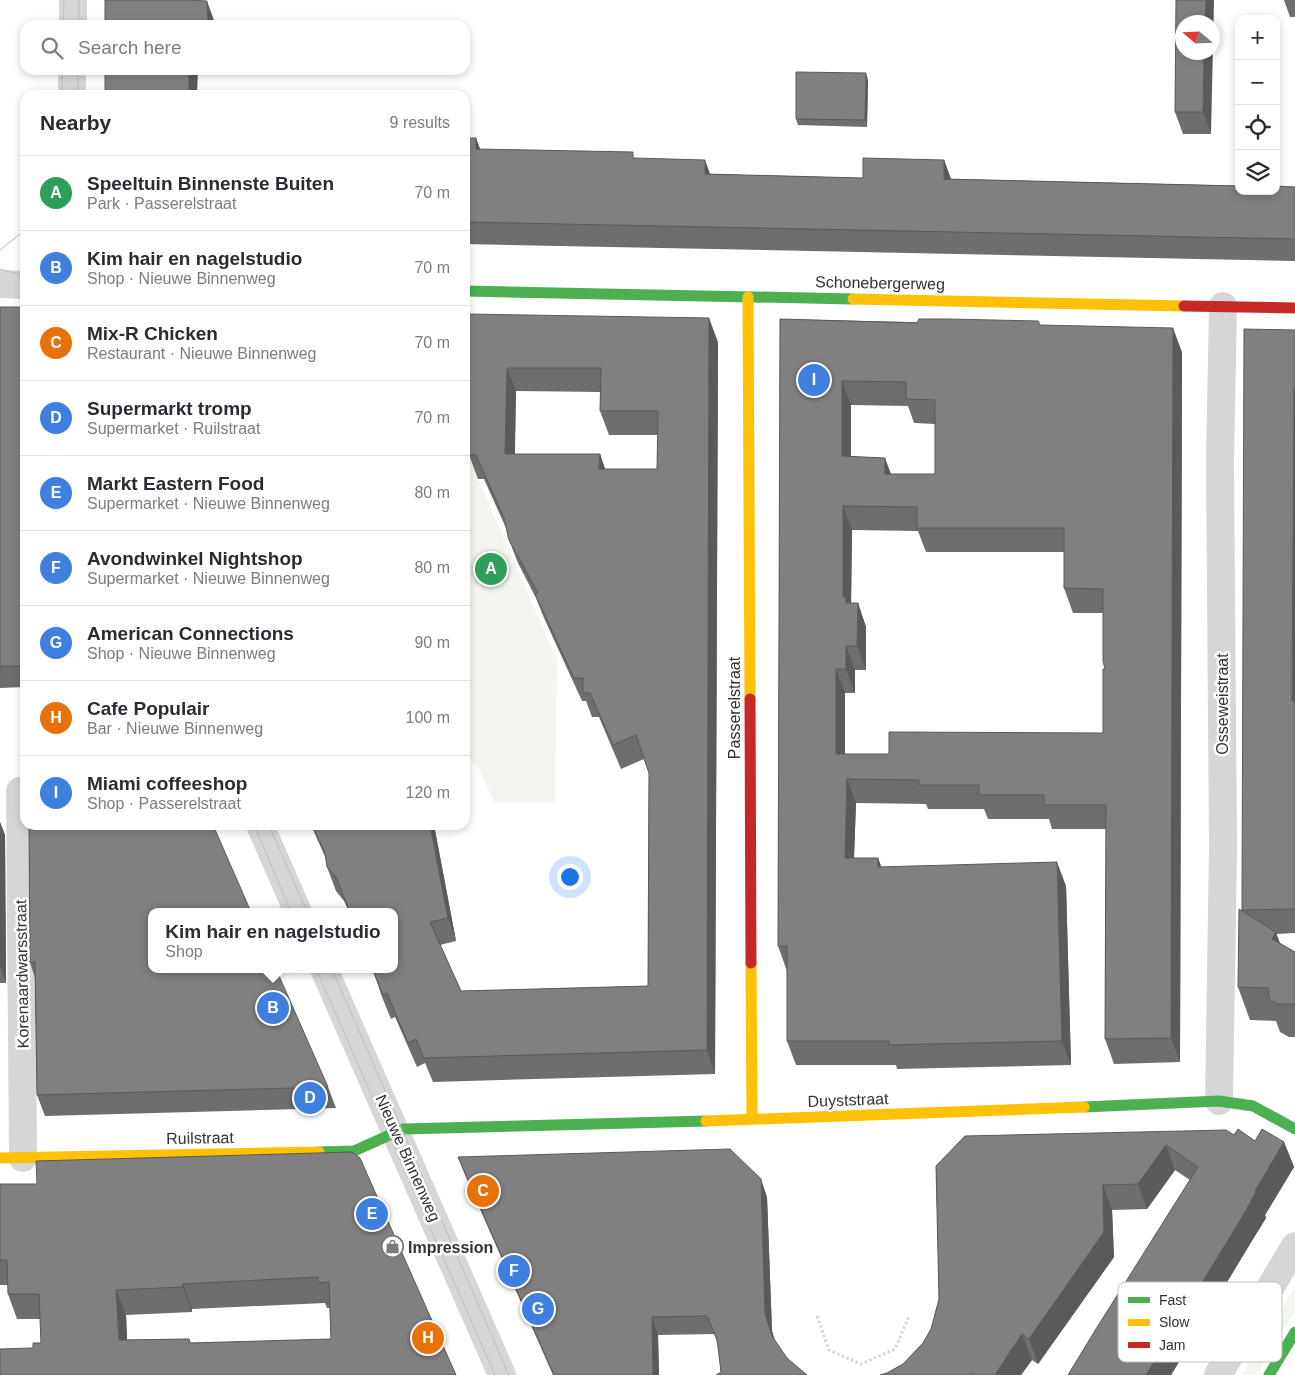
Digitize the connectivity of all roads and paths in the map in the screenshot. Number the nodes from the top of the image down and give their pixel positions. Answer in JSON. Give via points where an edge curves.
{"nodes":[{"id":1,"x":73,"y":0,"type":"edge"},
{"id":2,"x":72,"y":20,"type":"edge"},
{"id":3,"x":72,"y":75,"type":"edge"},
{"id":4,"x":72,"y":90,"type":"edge"},
{"id":5,"x":0,"y":284,"type":"edge"},
{"id":6,"x":20,"y":284,"type":"edge"},
{"id":7,"x":470,"y":291,"type":"edge"},
{"id":8,"x":748,"y":297,"type":"junction"},
{"id":9,"x":1222,"y":306,"type":"junction"},
{"id":10,"x":1295,"y":308,"type":"edge"},
{"id":11,"x":15,"y":791,"type":"edge"},
{"id":12,"x":262,"y":830,"type":"edge"},
{"id":13,"x":296,"y":908,"type":"edge"},
{"id":14,"x":326,"y":973,"type":"edge"},
{"id":15,"x":1219,"y":1102,"type":"junction"},
{"id":16,"x":752,"y":1119,"type":"junction"},
{"id":17,"x":1295,"y":1129,"type":"edge"},
{"id":18,"x":397,"y":1133,"type":"junction"},
{"id":19,"x":12,"y":1158,"type":"edge"},
{"id":20,"x":1295,"y":1246,"type":"edge"},
{"id":21,"x":1274,"y":1282,"type":"edge"},
{"id":22,"x":817,"y":1316,"type":"dead end"},
{"id":23,"x":909,"y":1316,"type":"dead end"},
{"id":24,"x":1295,"y":1332,"type":"edge"},
{"id":25,"x":1282,"y":1354,"type":"edge"},
{"id":26,"x":1226,"y":1362,"type":"edge"},
{"id":27,"x":1277,"y":1362,"type":"edge"},
{"id":28,"x":502,"y":1375,"type":"edge"},
{"id":29,"x":1218,"y":1375,"type":"edge"},
{"id":30,"x":1269,"y":1375,"type":"edge"}],
"edges":[{"from":1,"to":2,"type":"street"},
{"from":3,"to":4,"type":"street"},
{"from":5,"to":6,"type":"street"},
{"from":7,"to":8,"type":"street","name":"Schonebergerweg"},
{"from":8,"to":9,"type":"street","name":"Schonebergerweg"},
{"from":8,"to":16,"type":"street","name":"Passerelstraat"},
{"from":9,"to":10,"type":"street","name":"Schonebergerweg"},
{"from":9,"to":15,"type":"street","name":"Osseweistraat","via":[[1223,847]]},
{"from":11,"to":19,"type":"street","name":"Korenaardwarsstraat"},
{"from":12,"to":13,"type":"street"},
{"from":14,"to":18,"type":"street","name":"Nieuwe Binnenweg"},
{"from":15,"to":16,"type":"street","name":"Duyststraat"},
{"from":15,"to":17,"type":"street","name":"Duyststraat","via":[[1253,1106]]},
{"from":16,"to":18,"type":"street","name":"Duyststraat","via":[[402,1129]]},
{"from":18,"to":19,"type":"street","name":"Ruilstraat","via":[[354,1151]]},
{"from":18,"to":28,"type":"street","name":"Nieuwe Binnenweg"},
{"from":20,"to":21,"type":"street"},
{"from":22,"to":23,"type":"path","via":[[829,1350],[861,1364],[895,1349]]},
{"from":24,"to":25,"type":"street"},
{"from":26,"to":29,"type":"street"},
{"from":27,"to":30,"type":"street"}]}
